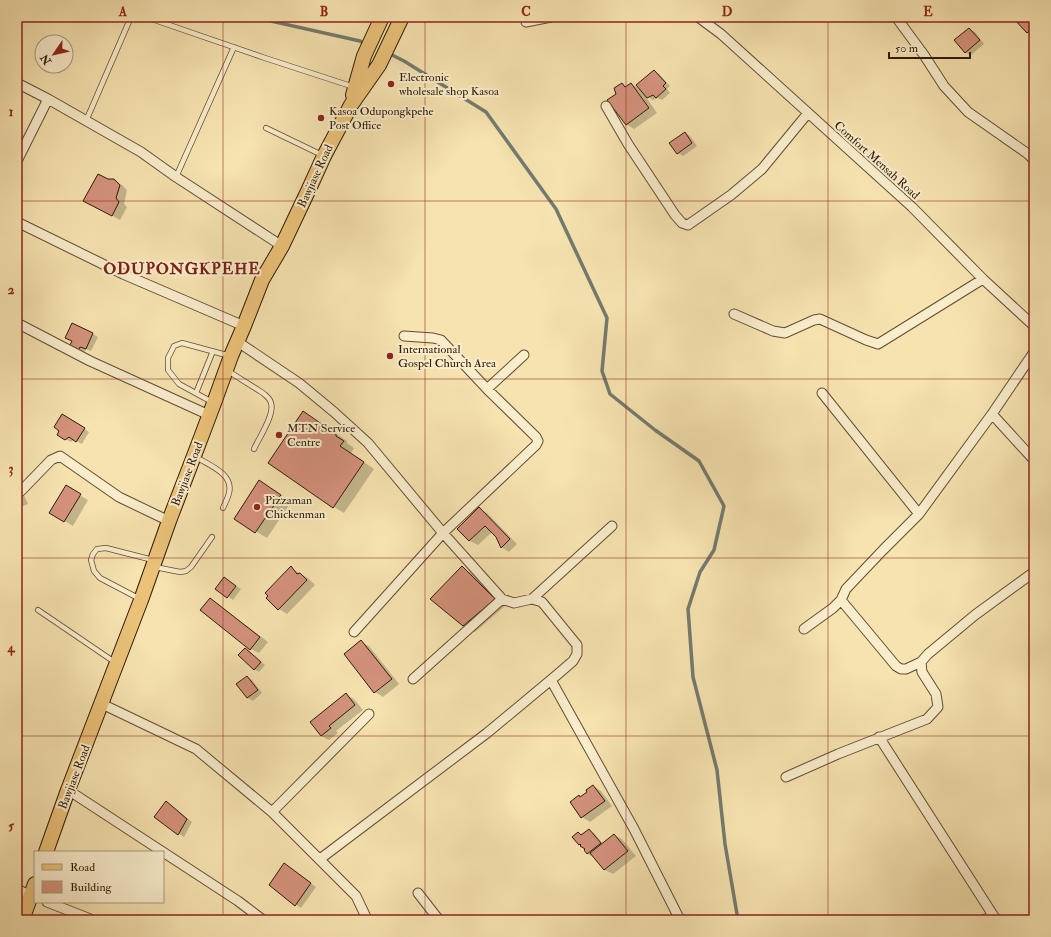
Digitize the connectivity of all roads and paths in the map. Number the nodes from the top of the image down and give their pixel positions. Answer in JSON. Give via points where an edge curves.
{"nodes":[{"id":1,"x":131,"y":17,"type":"edge"},
{"id":2,"x":146,"y":17,"type":"edge"},
{"id":3,"x":382,"y":17,"type":"edge"},
{"id":4,"x":402,"y":17,"type":"edge"},
{"id":5,"x":552,"y":17,"type":"edge"},
{"id":6,"x":698,"y":17,"type":"edge"},
{"id":7,"x":896,"y":17,"type":"edge"},
{"id":8,"x":526,"y":22,"type":"dead end"},
{"id":9,"x":234,"y":47,"type":"junction"},
{"id":10,"x":17,"y":83,"type":"edge"},
{"id":11,"x":356,"y":88,"type":"junction"},
{"id":12,"x":48,"y":99,"type":"junction"},
{"id":13,"x":351,"y":105,"type":"junction"},
{"id":14,"x":606,"y":106,"type":"dead end"},
{"id":15,"x":808,"y":113,"type":"junction"},
{"id":16,"x":86,"y":121,"type":"junction"},
{"id":17,"x":266,"y":128,"type":"dead end"},
{"id":18,"x":324,"y":156,"type":"junction"},
{"id":19,"x":17,"y":160,"type":"edge"},
{"id":20,"x":1034,"y":160,"type":"edge"},
{"id":21,"x":176,"y":177,"type":"junction"},
{"id":22,"x":17,"y":222,"type":"edge"},
{"id":23,"x":282,"y":246,"type":"junction"},
{"id":24,"x":983,"y":279,"type":"junction"},
{"id":25,"x":734,"y":314,"type":"dead end"},
{"id":26,"x":17,"y":323,"type":"edge"},
{"id":27,"x":244,"y":326,"type":"junction"},
{"id":28,"x":1034,"y":326,"type":"edge"},
{"id":29,"x":404,"y":336,"type":"dead end"},
{"id":30,"x":238,"y":342,"type":"junction"},
{"id":31,"x":213,"y":351,"type":"junction"},
{"id":32,"x":1034,"y":352,"type":"edge"},
{"id":33,"x":524,"y":355,"type":"dead end"},
{"id":34,"x":231,"y":356,"type":"junction"},
{"id":35,"x":226,"y":370,"type":"junction"},
{"id":36,"x":487,"y":389,"type":"junction"},
{"id":37,"x":196,"y":393,"type":"junction"},
{"id":38,"x":822,"y":393,"type":"dead end"},
{"id":39,"x":211,"y":409,"type":"junction"},
{"id":40,"x":992,"y":414,"type":"junction"},
{"id":41,"x":254,"y":449,"type":"dead end"},
{"id":42,"x":194,"y":456,"type":"junction"},
{"id":43,"x":1034,"y":460,"type":"edge"},
{"id":44,"x":17,"y":493,"type":"edge"},
{"id":45,"x":223,"y":508,"type":"dead end"},
{"id":46,"x":919,"y":514,"type":"junction"},
{"id":47,"x":169,"y":521,"type":"junction"},
{"id":48,"x":612,"y":526,"type":"dead end"},
{"id":49,"x":443,"y":533,"type":"junction"},
{"id":50,"x":212,"y":537,"type":"dead end"},
{"id":51,"x":154,"y":564,"type":"junction"},
{"id":52,"x":1034,"y":572,"type":"edge"},
{"id":53,"x":502,"y":599,"type":"junction"},
{"id":54,"x":532,"y":599,"type":"junction"},
{"id":55,"x":141,"y":600,"type":"junction"},
{"id":56,"x":841,"y":600,"type":"junction"},
{"id":57,"x":38,"y":610,"type":"dead end"},
{"id":58,"x":804,"y":629,"type":"dead end"},
{"id":59,"x":354,"y":632,"type":"dead end"},
{"id":60,"x":921,"y":662,"type":"junction"},
{"id":61,"x":117,"y":664,"type":"junction"},
{"id":62,"x":413,"y":679,"type":"dead end"},
{"id":63,"x":551,"y":680,"type":"junction"},
{"id":64,"x":102,"y":704,"type":"junction"},
{"id":65,"x":370,"y":714,"type":"dead end"},
{"id":66,"x":879,"y":737,"type":"junction"},
{"id":67,"x":786,"y":777,"type":"dead end"},
{"id":68,"x":68,"y":790,"type":"junction"},
{"id":69,"x":272,"y":812,"type":"junction"},
{"id":70,"x":46,"y":851,"type":"edge"},
{"id":71,"x":161,"y":851,"type":"edge"},
{"id":72,"x":164,"y":853,"type":"edge"},
{"id":73,"x":320,"y":859,"type":"junction"},
{"id":74,"x":17,"y":889,"type":"edge"},
{"id":75,"x":34,"y":892,"type":"edge"},
{"id":76,"x":418,"y":893,"type":"dead end"},
{"id":77,"x":50,"y":903,"type":"edge"},
{"id":78,"x":995,"y":918,"type":"edge"},
{"id":79,"x":22,"y":920,"type":"edge"},
{"id":80,"x":93,"y":920,"type":"edge"},
{"id":81,"x":263,"y":920,"type":"edge"},
{"id":82,"x":366,"y":920,"type":"edge"},
{"id":83,"x":439,"y":920,"type":"edge"},
{"id":84,"x":680,"y":920,"type":"edge"},
{"id":85,"x":984,"y":920,"type":"edge"}],
"edges":[{"from":1,"to":16,"type":"lane"},
{"from":2,"to":9,"type":"lane"},
{"from":3,"to":11,"type":"main road","name":"Bawjiase Road","via":[[364,56]]},
{"from":4,"to":13,"type":"main road","name":"Bawjiase Road","via":[[379,65]]},
{"from":5,"to":8,"type":"street"},
{"from":6,"to":15,"type":"street","name":"Comfort Mensah Road","via":[[721,34]]},
{"from":7,"to":20,"type":"street","via":[[944,86],[968,112]]},
{"from":9,"to":11,"type":"lane"},
{"from":9,"to":21,"type":"lane"},
{"from":10,"to":12,"type":"street"},
{"from":11,"to":13,"type":"main road","name":"Bawjiase Road"},
{"from":12,"to":16,"type":"street"},
{"from":12,"to":19,"type":"street"},
{"from":13,"to":18,"type":"main road","name":"Bawjiase Road"},
{"from":14,"to":15,"type":"street","via":[[675,216],[682,223],[688,224],[731,195],[762,169]]},
{"from":15,"to":24,"type":"street","name":"Comfort Mensah Road","via":[[912,207]]},
{"from":16,"to":21,"type":"street","via":[[141,152]]},
{"from":17,"to":18,"type":"lane"},
{"from":18,"to":23,"type":"main road","name":"Bawjiase Road"},
{"from":21,"to":23,"type":"street"},
{"from":22,"to":27,"type":"street","via":[[122,274]]},
{"from":23,"to":27,"type":"main road","name":"Bawjiase Road","via":[[262,280]]},
{"from":24,"to":25,"type":"street","via":[[878,344],[820,319],[785,333],[773,331]]},
{"from":24,"to":28,"type":"street","name":"Comfort Mensah Road"},
{"from":26,"to":39,"type":"street","via":[[90,361]]},
{"from":27,"to":30,"type":"main road","name":"Bawjiase Road"},
{"from":29,"to":36,"type":"street","via":[[441,340]]},
{"from":30,"to":34,"type":"main road","name":"Bawjiase Road"},
{"from":30,"to":49,"type":"street","via":[[299,383],[368,443]]},
{"from":31,"to":34,"type":"lane"},
{"from":31,"to":37,"type":"lane"},
{"from":31,"to":37,"type":"lane","via":[[182,343],[174,346],[168,358],[168,370],[179,384]]},
{"from":32,"to":40,"type":"street"},
{"from":33,"to":36,"type":"street"},
{"from":34,"to":35,"type":"main road","name":"Bawjiase Road"},
{"from":35,"to":39,"type":"main road","name":"Bawjiase Road"},
{"from":35,"to":41,"type":"lane","via":[[263,393],[272,404],[270,416]]},
{"from":36,"to":49,"type":"street","via":[[538,441]]},
{"from":37,"to":39,"type":"lane"},
{"from":38,"to":46,"type":"street"},
{"from":39,"to":42,"type":"main road","name":"Bawjiase Road"},
{"from":40,"to":43,"type":"street"},
{"from":40,"to":46,"type":"street"},
{"from":42,"to":45,"type":"lane","via":[[226,476],[229,492]]},
{"from":42,"to":47,"type":"main road","name":"Bawjiase Road"},
{"from":44,"to":47,"type":"street","via":[[51,460],[60,456],[119,497]]},
{"from":46,"to":56,"type":"street","via":[[846,589]]},
{"from":47,"to":51,"type":"main road","name":"Bawjiase Road"},
{"from":48,"to":54,"type":"street"},
{"from":49,"to":53,"type":"street"},
{"from":49,"to":59,"type":"street"},
{"from":50,"to":51,"type":"lane","via":[[186,571],[180,572]]},
{"from":51,"to":55,"type":"main road","name":"Bawjiase Road"},
{"from":51,"to":55,"type":"lane","via":[[106,548],[97,549],[93,554],[91,560],[94,571],[100,578]]},
{"from":52,"to":60,"type":"street","via":[[975,615]]},
{"from":53,"to":54,"type":"street","via":[[514,603]]},
{"from":53,"to":62,"type":"street"},
{"from":54,"to":63,"type":"street","via":[[542,602],[577,645],[577,654],[573,661]]},
{"from":55,"to":61,"type":"main road","name":"Bawjiase Road"},
{"from":56,"to":58,"type":"street"},
{"from":56,"to":60,"type":"street","via":[[896,666],[906,669]]},
{"from":57,"to":61,"type":"lane"},
{"from":60,"to":66,"type":"street","via":[[922,672],[936,694],[938,707],[927,719]]},
{"from":61,"to":64,"type":"main road","name":"Bawjiase Road"},
{"from":63,"to":73,"type":"street","via":[[487,733]]},
{"from":63,"to":84,"type":"street","via":[[634,829]]},
{"from":64,"to":68,"type":"main road","name":"Bawjiase Road"},
{"from":64,"to":69,"type":"street","via":[[196,749]]},
{"from":65,"to":69,"type":"street"},
{"from":66,"to":67,"type":"street"},
{"from":66,"to":78,"type":"street"},
{"from":68,"to":70,"type":"main road","name":"Bawjiase Road"},
{"from":68,"to":71,"type":"street"},
{"from":69,"to":73,"type":"street"},
{"from":72,"to":81,"type":"street"},
{"from":73,"to":82,"type":"street","via":[[356,896]]},
{"from":74,"to":75,"type":"street"},
{"from":75,"to":79,"type":"main road"},
{"from":76,"to":83,"type":"street"},
{"from":77,"to":80,"type":"street"},
{"from":78,"to":85,"type":"street"}]}
